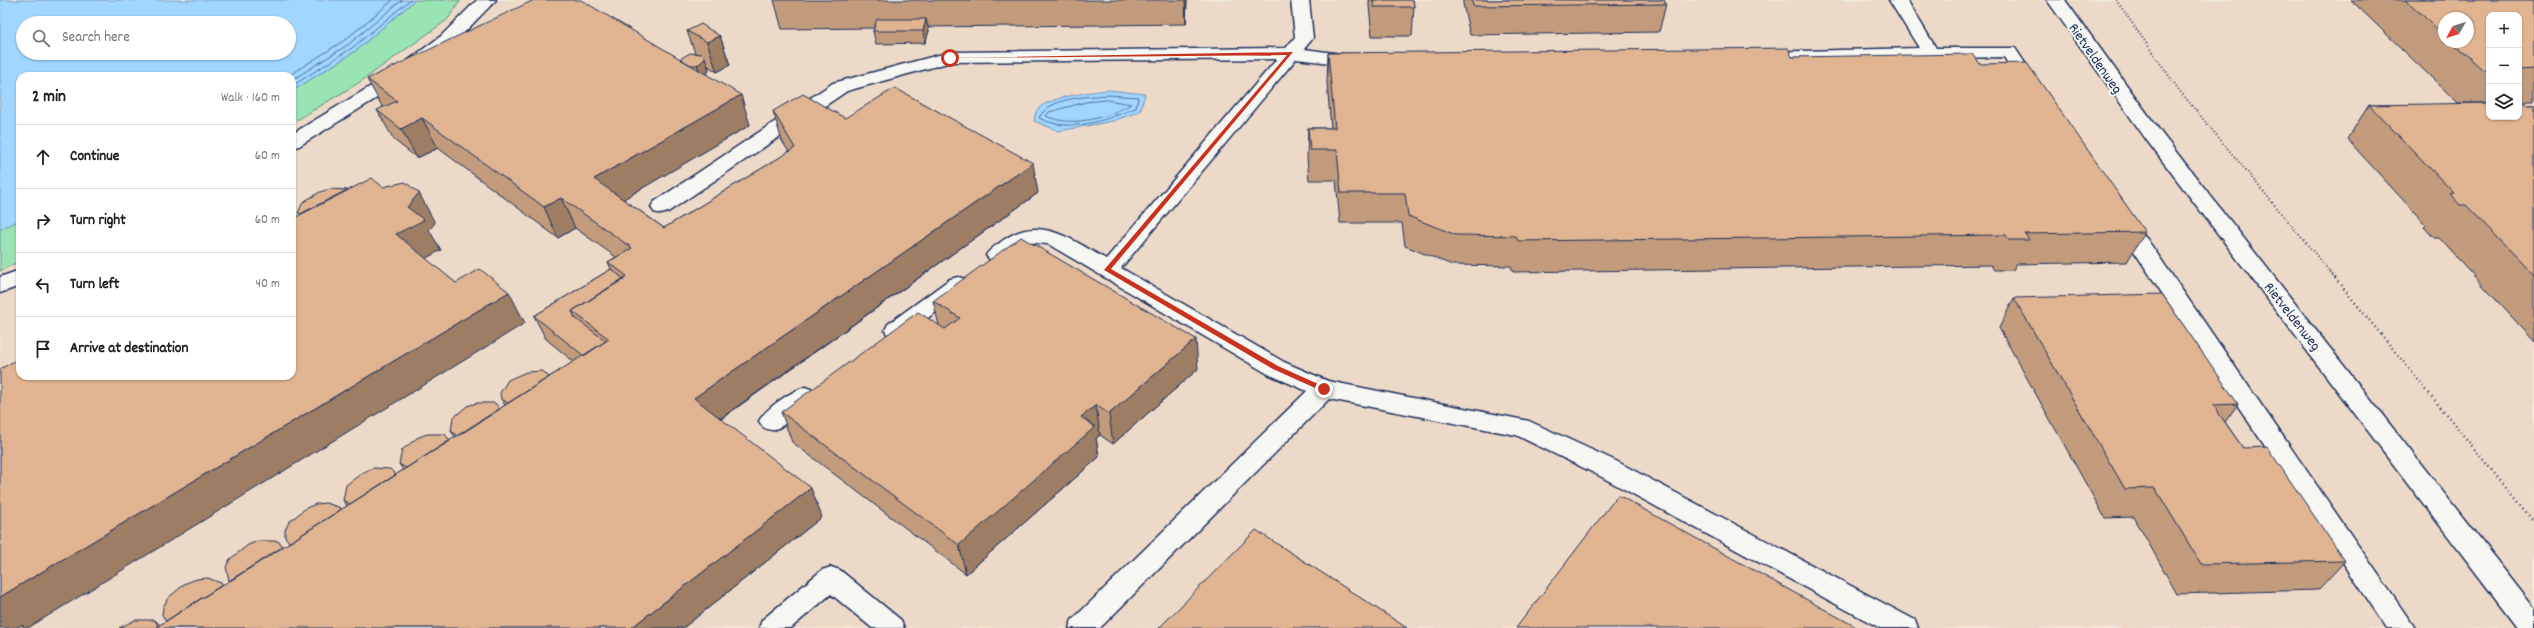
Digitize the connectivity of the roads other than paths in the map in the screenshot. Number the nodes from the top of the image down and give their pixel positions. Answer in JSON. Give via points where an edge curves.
{"nodes":[{"id":1,"x":487,"y":0,"type":"edge"},
{"id":2,"x":1300,"y":0,"type":"edge"},
{"id":3,"x":1898,"y":0,"type":"edge"},
{"id":4,"x":2056,"y":0,"type":"edge"},
{"id":5,"x":1291,"y":53,"type":"junction"},
{"id":6,"x":1931,"y":54,"type":"junction"},
{"id":7,"x":1741,"y":57,"type":"edge"},
{"id":8,"x":1376,"y":63,"type":"edge"},
{"id":9,"x":2044,"y":105,"type":"edge"},
{"id":10,"x":296,"y":140,"type":"edge"},
{"id":11,"x":2111,"y":203,"type":"edge"},
{"id":12,"x":660,"y":207,"type":"dead end"},
{"id":13,"x":1108,"y":270,"type":"junction"},
{"id":14,"x":16,"y":278,"type":"edge"},
{"id":15,"x":0,"y":286,"type":"edge"},
{"id":16,"x":878,"y":342,"type":"edge"},
{"id":17,"x":821,"y":384,"type":"edge"},
{"id":18,"x":1324,"y":389,"type":"junction"},
{"id":19,"x":770,"y":421,"type":"dead end"},
{"id":20,"x":772,"y":628,"type":"edge"},
{"id":21,"x":891,"y":628,"type":"edge"},
{"id":22,"x":1082,"y":628,"type":"edge"},
{"id":23,"x":1905,"y":628,"type":"edge"},
{"id":24,"x":2402,"y":628,"type":"edge"},
{"id":25,"x":2534,"y":628,"type":"edge"}],
"edges":[{"from":1,"to":10,"type":"street","via":[[447,40],[392,81]]},
{"from":2,"to":5,"type":"street","via":[[1304,38]]},
{"from":3,"to":6,"type":"street"},
{"from":4,"to":25,"type":"street","name":"Rietveldenweg","via":[[2155,138]]},
{"from":5,"to":8,"type":"street"},
{"from":5,"to":12,"type":"street","via":[[950,58],[840,87]]},
{"from":5,"to":13,"type":"street"},
{"from":6,"to":7,"type":"street"},
{"from":6,"to":9,"type":"street","via":[[2009,52]]},
{"from":11,"to":24,"type":"street"},
{"from":13,"to":16,"type":"street","via":[[1052,237],[1023,236]]},
{"from":13,"to":18,"type":"street","via":[[1276,368]]},
{"from":14,"to":15,"type":"street"},
{"from":17,"to":19,"type":"street"},
{"from":18,"to":22,"type":"street"},
{"from":18,"to":23,"type":"street","via":[[1521,427],[1607,468]]},
{"from":20,"to":21,"type":"street","via":[[831,578]]}]}
